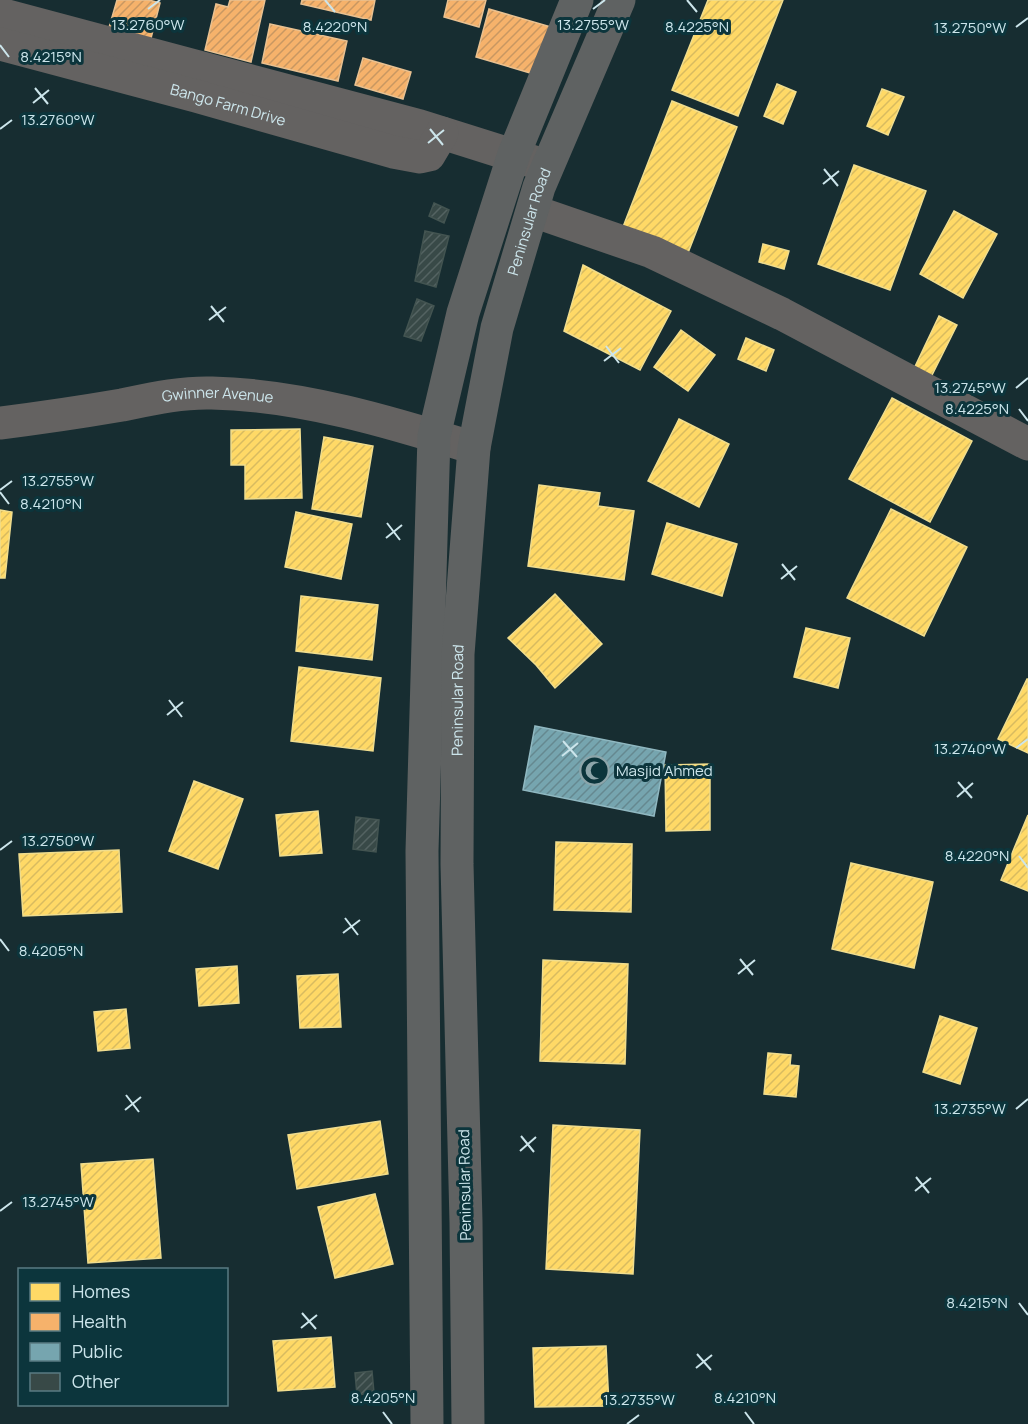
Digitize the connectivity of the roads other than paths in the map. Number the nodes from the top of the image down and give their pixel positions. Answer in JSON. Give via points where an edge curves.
{"nodes":[{"id":1,"x":577,"y":0,"type":"edge"},
{"id":2,"x":619,"y":0,"type":"edge"},
{"id":3,"x":0,"y":14,"type":"edge"},
{"id":4,"x":0,"y":44,"type":"edge"},
{"id":5,"x":442,"y":133,"type":"junction"},
{"id":6,"x":514,"y":154,"type":"junction"},
{"id":7,"x":547,"y":166,"type":"junction"},
{"id":8,"x":533,"y":211,"type":"junction"},
{"id":9,"x":0,"y":423,"type":"edge"},
{"id":10,"x":434,"y":436,"type":"junction"},
{"id":11,"x":1028,"y":444,"type":"edge"},
{"id":12,"x":474,"y":448,"type":"junction"},
{"id":13,"x":427,"y":1424,"type":"edge"},
{"id":14,"x":468,"y":1424,"type":"edge"}],
"edges":[{"from":1,"to":6,"type":"main road"},
{"from":2,"to":7,"type":"main road","name":"Peninsular Road"},
{"from":3,"to":5,"type":"street"},
{"from":4,"to":5,"type":"street","name":"Bango Farm Drive","via":[[393,152],[429,155]]},
{"from":5,"to":6,"type":"street"},
{"from":6,"to":7,"type":"street"},
{"from":6,"to":10,"type":"main road","via":[[463,313]]},
{"from":7,"to":8,"type":"main road","name":"Peninsular Road"},
{"from":8,"to":11,"type":"street","via":[[652,252],[783,314]]},
{"from":8,"to":12,"type":"main road","name":"Peninsular Road","via":[[497,328]]},
{"from":9,"to":10,"type":"street","name":"Gwinner Avenue","via":[[210,393],[275,398]]},
{"from":10,"to":12,"type":"street","name":"Gwinner Avenue"},
{"from":10,"to":13,"type":"main road","via":[[422,851]]},
{"from":12,"to":14,"type":"main road","name":"Peninsular Road","via":[[459,654],[457,852]]}]}
